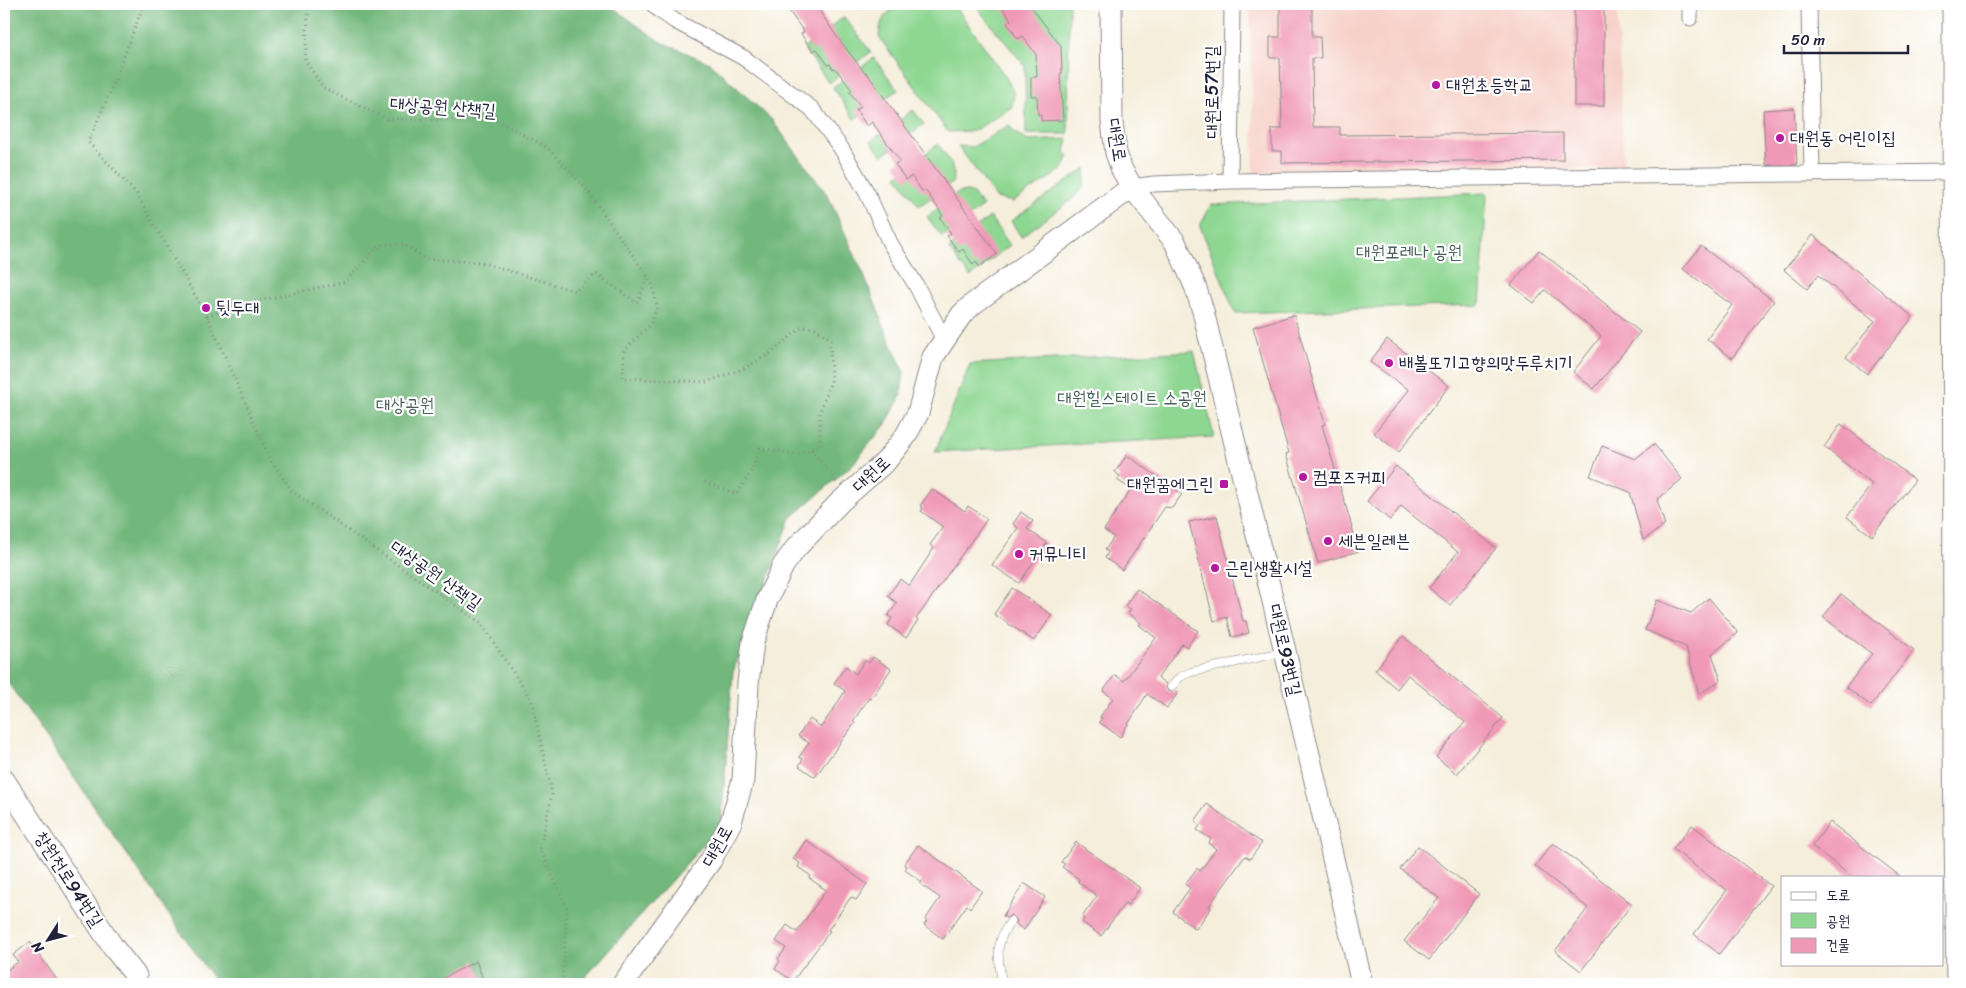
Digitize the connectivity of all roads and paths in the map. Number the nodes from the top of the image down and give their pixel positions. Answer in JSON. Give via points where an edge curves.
{"nodes":[{"id":1,"x":144,"y":4,"type":"edge"},
{"id":2,"x":309,"y":4,"type":"edge"},
{"id":3,"x":1111,"y":4,"type":"edge"},
{"id":4,"x":1232,"y":4,"type":"edge"},
{"id":5,"x":1809,"y":4,"type":"edge"},
{"id":6,"x":1953,"y":4,"type":"edge"},
{"id":7,"x":659,"y":6,"type":"edge"},
{"id":8,"x":1953,"y":172,"type":"junction"},
{"id":9,"x":1812,"y":174,"type":"junction"},
{"id":10,"x":1230,"y":181,"type":"junction"},
{"id":11,"x":1132,"y":187,"type":"junction"},
{"id":12,"x":648,"y":278,"type":"junction"},
{"id":13,"x":207,"y":316,"type":"junction"},
{"id":14,"x":944,"y":340,"type":"junction"},
{"id":15,"x":811,"y":450,"type":"junction"},
{"id":16,"x":704,"y":482,"type":"dead end"},
{"id":17,"x":848,"y":495,"type":"junction"},
{"id":18,"x":1285,"y":651,"type":"junction"},
{"id":19,"x":1170,"y":687,"type":"dead end"},
{"id":20,"x":4,"y":780,"type":"edge"},
{"id":21,"x":1010,"y":920,"type":"dead end"},
{"id":22,"x":141,"y":982,"type":"edge"},
{"id":23,"x":562,"y":984,"type":"edge"},
{"id":24,"x":622,"y":984,"type":"edge"},
{"id":25,"x":1002,"y":984,"type":"edge"},
{"id":26,"x":1362,"y":984,"type":"edge"},
{"id":27,"x":1957,"y":984,"type":"edge"}],
"edges":[{"from":1,"to":13,"type":"path","name":"대상공원 산책길","via":[[110,96],[88,142],[136,193]]},
{"from":2,"to":12,"type":"path","name":"대상공원 산책길","via":[[305,60],[323,88],[387,119],[496,120],[548,148],[588,191]]},
{"from":3,"to":11,"type":"street","name":"대원로","via":[[1112,122],[1116,153]]},
{"from":4,"to":10,"type":"street","name":"대원로57번길"},
{"from":5,"to":9,"type":"street"},
{"from":6,"to":8,"type":"street"},
{"from":7,"to":14,"type":"street","via":[[675,21],[744,58],[812,110],[841,148],[867,193],[890,243]]},
{"from":8,"to":9,"type":"street"},
{"from":8,"to":27,"type":"street"},
{"from":9,"to":10,"type":"street"},
{"from":10,"to":11,"type":"street"},
{"from":11,"to":14,"type":"street","name":"대원로","via":[[972,304]]},
{"from":11,"to":18,"type":"street","name":"대원로93번길","via":[[1175,242],[1195,286]]},
{"from":12,"to":13,"type":"path","via":[[637,303],[596,274],[575,291],[480,262],[425,259],[404,244],[380,245],[345,282],[244,304]]},
{"from":12,"to":15,"type":"path","name":"대상공원 산책길","via":[[658,307],[651,324],[624,351],[624,378],[706,382],[743,369],[772,353],[802,326],[816,328],[830,340],[831,381],[820,412],[820,446]]},
{"from":13,"to":23,"type":"path","name":"대상공원 산책길","via":[[271,461],[293,492],[481,623],[532,701],[552,794],[540,848],[568,908]]},
{"from":14,"to":17,"type":"street","name":"대원로","via":[[932,357],[918,413],[905,437],[886,461]]},
{"from":15,"to":16,"type":"path","via":[[798,455],[760,448],[752,471],[736,494]]},
{"from":15,"to":17,"type":"path"},
{"from":17,"to":24,"type":"street","name":"대원로","via":[[796,548],[783,566],[760,618],[753,642],[748,683],[743,780],[730,822],[711,860]]},
{"from":18,"to":19,"type":"lane","via":[[1191,672]]},
{"from":18,"to":26,"type":"street","name":"대원로93번길"},
{"from":20,"to":22,"type":"street","name":"창원천로94번길","via":[[113,947]]},
{"from":21,"to":25,"type":"lane","via":[[998,948]]}]}
